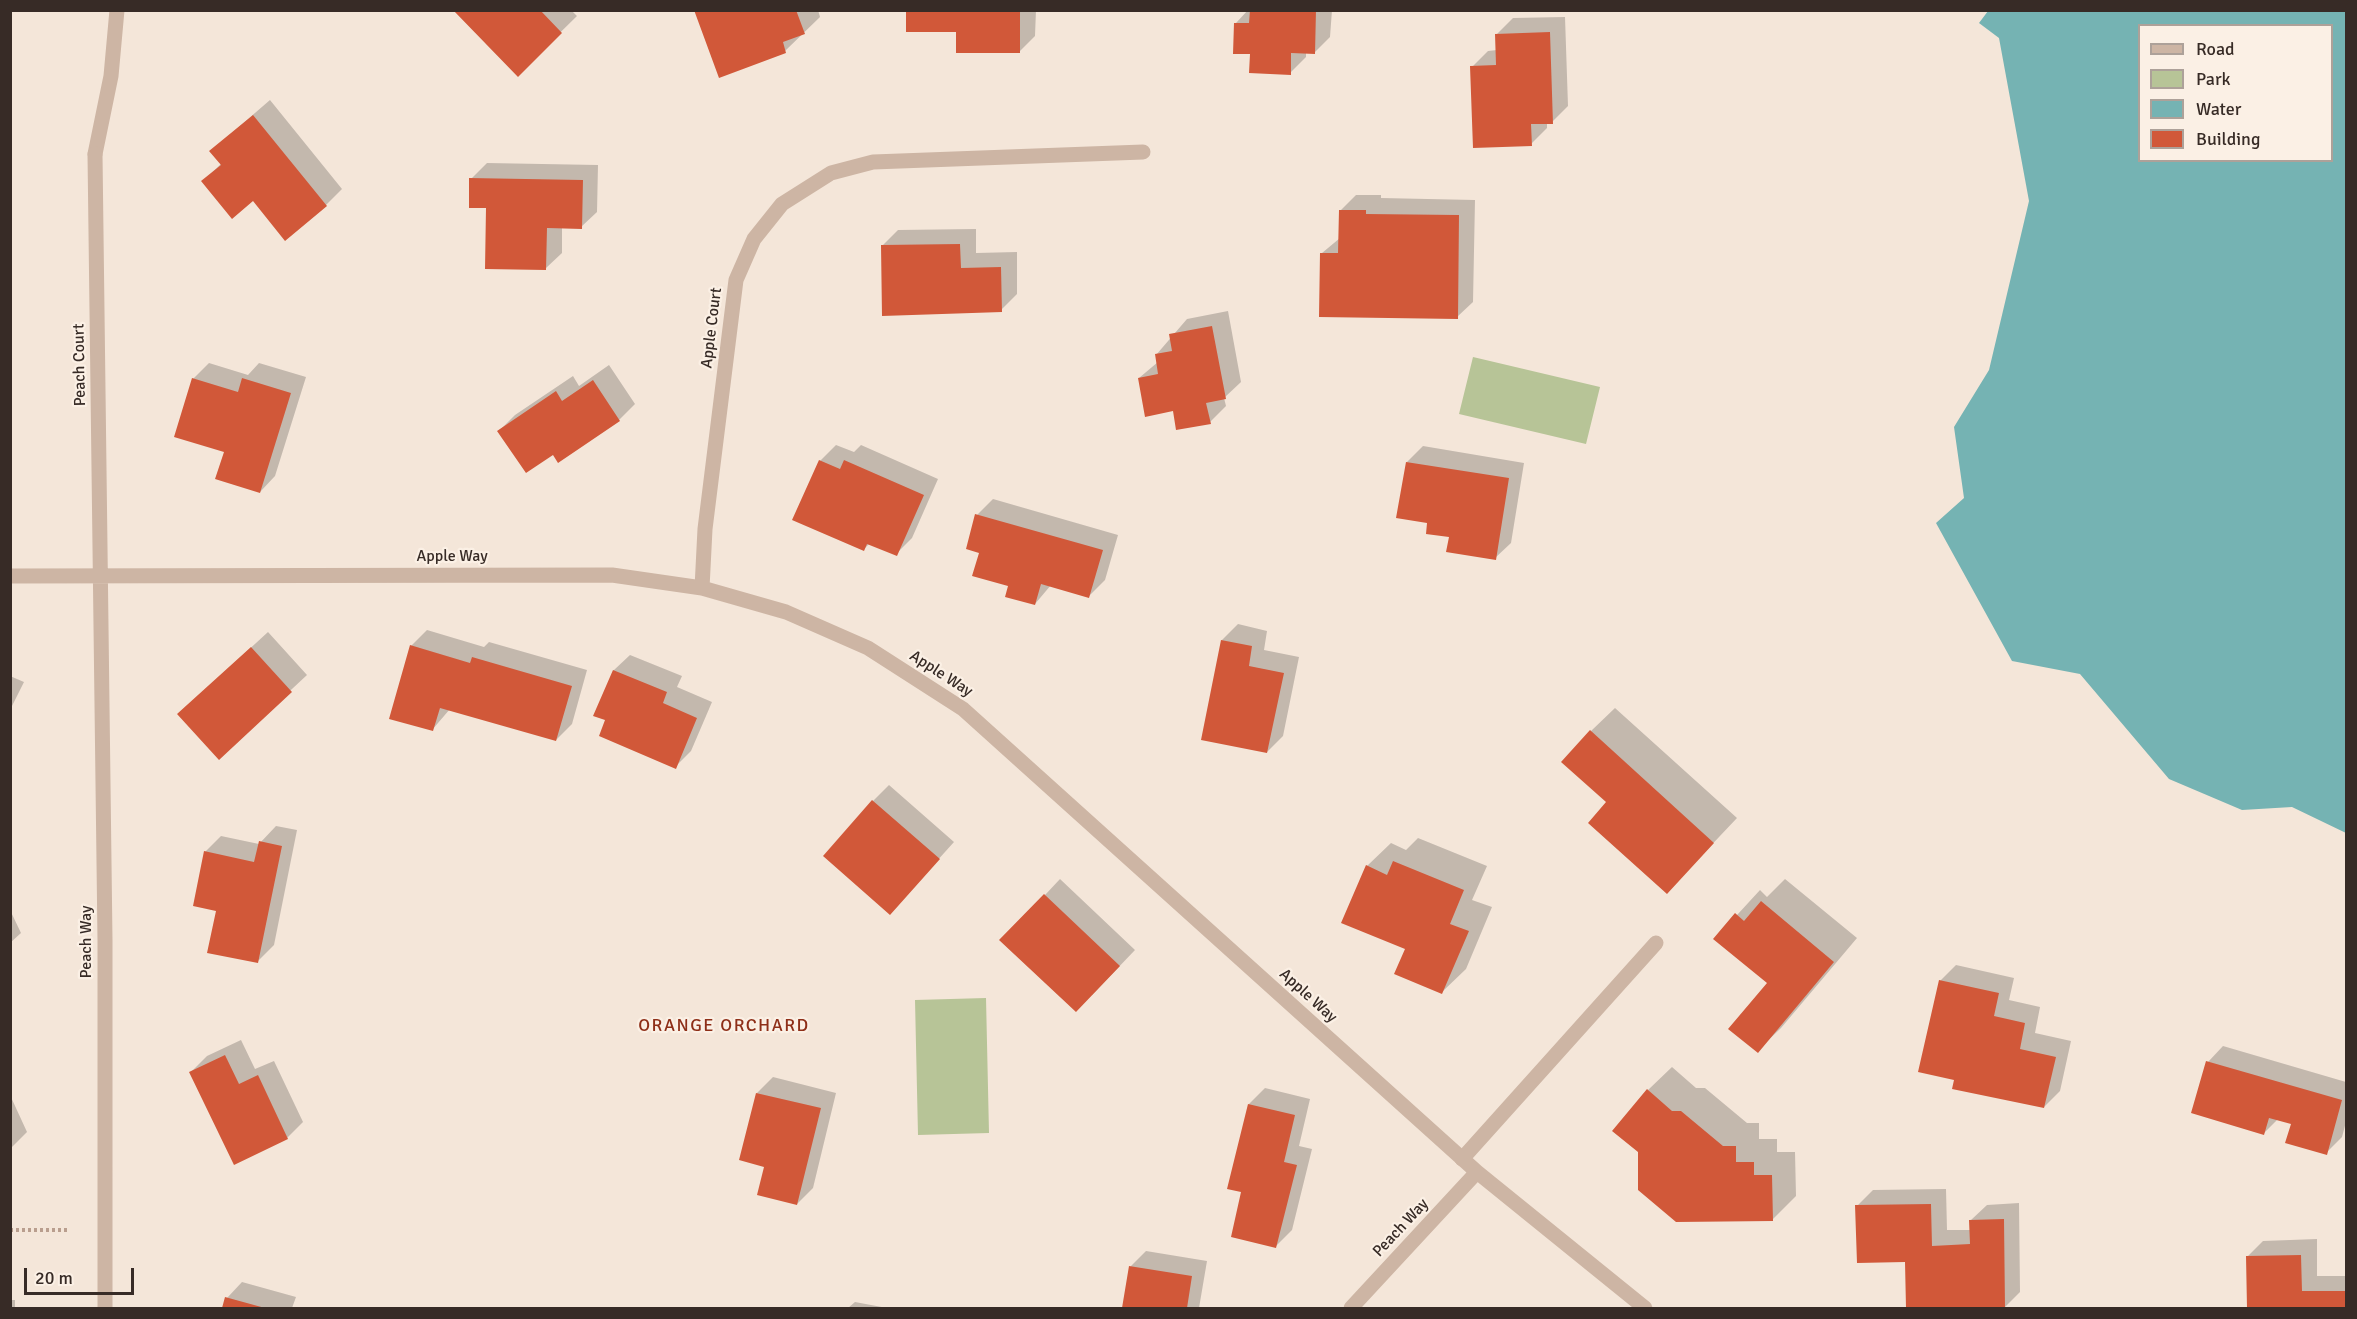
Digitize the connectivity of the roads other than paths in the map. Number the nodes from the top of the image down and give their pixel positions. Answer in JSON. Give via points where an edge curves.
{"nodes":[{"id":1,"x":117,"y":10,"type":"edge"},
{"id":2,"x":1143,"y":152,"type":"dead end"},
{"id":3,"x":10,"y":576,"type":"edge"},
{"id":4,"x":101,"y":576,"type":"junction"},
{"id":5,"x":702,"y":588,"type":"junction"},
{"id":6,"x":1656,"y":943,"type":"dead end"},
{"id":7,"x":1462,"y":1159,"type":"junction"},
{"id":8,"x":1477,"y":1172,"type":"junction"},
{"id":9,"x":105,"y":1308,"type":"edge"},
{"id":10,"x":1351,"y":1308,"type":"edge"},
{"id":11,"x":1645,"y":1308,"type":"edge"}],
"edges":[{"from":1,"to":4,"type":"street","name":"Peach Court","via":[[111,76],[95,154]]},
{"from":2,"to":5,"type":"street","name":"Apple Court","via":[[873,162],[831,173],[782,204],[754,239],[736,280],[705,529]]},
{"from":3,"to":4,"type":"street","name":"Apple Way"},
{"from":4,"to":5,"type":"street","name":"Apple Way","via":[[612,575]]},
{"from":4,"to":9,"type":"street","name":"Peach Way"},
{"from":5,"to":7,"type":"street","name":"Apple Way","via":[[786,612],[868,648],[963,709]]},
{"from":6,"to":7,"type":"street"},
{"from":7,"to":8,"type":"street","name":"Apple Way"},
{"from":8,"to":10,"type":"street","name":"Peach Way"},
{"from":8,"to":11,"type":"street","name":"Apple Way"}]}
